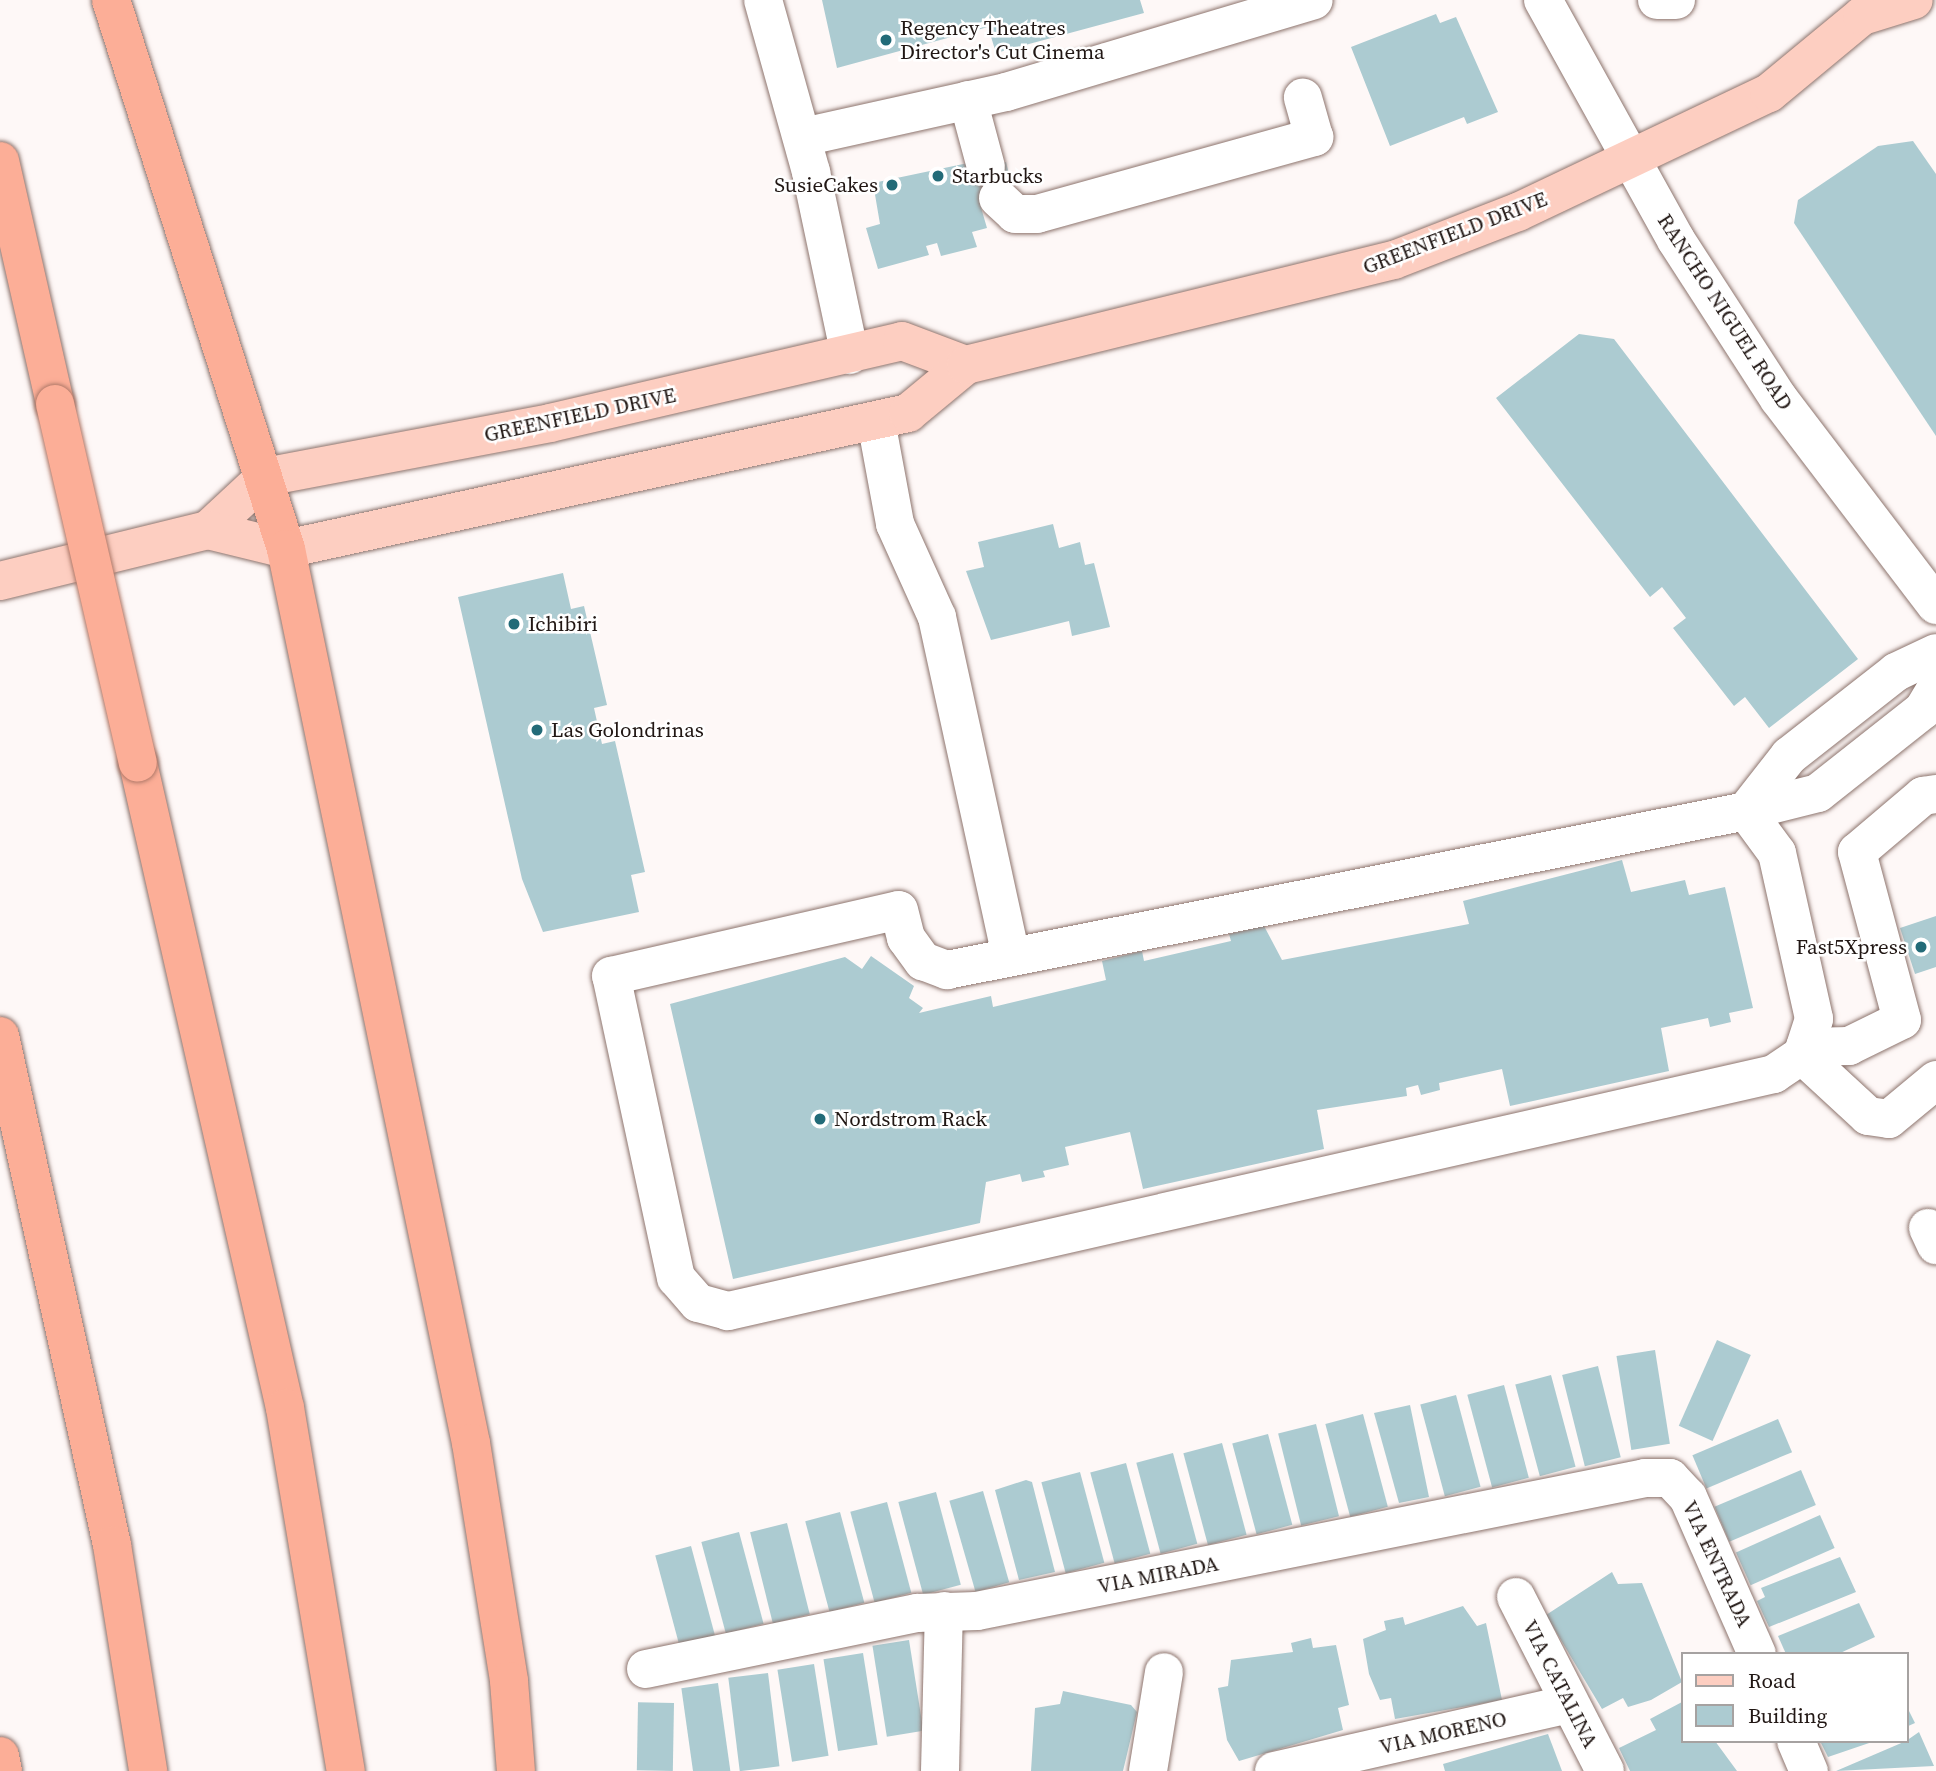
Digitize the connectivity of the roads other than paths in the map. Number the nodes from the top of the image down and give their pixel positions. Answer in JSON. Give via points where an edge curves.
{"nodes":[{"id":1,"x":111,"y":0,"type":"edge"},
{"id":2,"x":763,"y":0,"type":"edge"},
{"id":3,"x":1314,"y":0,"type":"edge"},
{"id":4,"x":1543,"y":0,"type":"edge"},
{"id":5,"x":1657,"y":0,"type":"edge"},
{"id":6,"x":1676,"y":0,"type":"edge"},
{"id":7,"x":1914,"y":0,"type":"edge"},
{"id":8,"x":1863,"y":8,"type":"edge"},
{"id":9,"x":1303,"y":98,"type":"dead end"},
{"id":10,"x":968,"y":100,"type":"junction"},
{"id":11,"x":803,"y":137,"type":"junction"},
{"id":12,"x":0,"y":161,"type":"edge"},
{"id":13,"x":1631,"y":161,"type":"junction"},
{"id":14,"x":850,"y":355,"type":"junction"},
{"id":15,"x":966,"y":365,"type":"junction"},
{"id":16,"x":876,"y":421,"type":"junction"},
{"id":17,"x":265,"y":477,"type":"junction"},
{"id":18,"x":208,"y":530,"type":"junction"},
{"id":19,"x":286,"y":549,"type":"junction"},
{"id":20,"x":0,"y":581,"type":"edge"},
{"id":21,"x":1936,"y":605,"type":"edge"},
{"id":22,"x":1936,"y":653,"type":"edge"},
{"id":23,"x":1936,"y":688,"type":"edge"},
{"id":24,"x":1936,"y":794,"type":"edge"},
{"id":25,"x":1746,"y":811,"type":"junction"},
{"id":26,"x":1011,"y":957,"type":"junction"},
{"id":27,"x":0,"y":1036,"type":"edge"},
{"id":28,"x":1803,"y":1051,"type":"junction"},
{"id":29,"x":1936,"y":1080,"type":"edge"},
{"id":30,"x":1670,"y":1478,"type":"joint"},
{"id":31,"x":1516,"y":1597,"type":"dead end"},
{"id":32,"x":944,"y":1611,"type":"junction"},
{"id":33,"x":1756,"y":1652,"type":"edge"},
{"id":34,"x":646,"y":1669,"type":"dead end"},
{"id":35,"x":1164,"y":1672,"type":"dead end"},
{"id":36,"x":1570,"y":1704,"type":"junction"},
{"id":37,"x":1797,"y":1743,"type":"edge"},
{"id":38,"x":0,"y":1756,"type":"edge"},
{"id":39,"x":3,"y":1771,"type":"edge"},
{"id":40,"x":148,"y":1771,"type":"edge"},
{"id":41,"x":346,"y":1771,"type":"edge"},
{"id":42,"x":516,"y":1771,"type":"edge"},
{"id":43,"x":940,"y":1771,"type":"edge"},
{"id":44,"x":1148,"y":1771,"type":"edge"},
{"id":45,"x":1274,"y":1771,"type":"edge"},
{"id":46,"x":1605,"y":1771,"type":"edge"},
{"id":47,"x":1809,"y":1771,"type":"edge"}],
"edges":[{"from":1,"to":17,"type":"highway"},
{"from":2,"to":11,"type":"street"},
{"from":3,"to":10,"type":"street"},
{"from":4,"to":13,"type":"street","name":"RANCHO NIGUEL ROAD"},
{"from":5,"to":6,"type":"street"},
{"from":7,"to":8,"type":"main road","name":"GREENFIELD DRIVE"},
{"from":8,"to":13,"type":"main road","name":"GREENFIELD DRIVE","via":[[1769,93]]},
{"from":9,"to":10,"type":"street","via":[[1314,137],[1037,214],[1015,214],[992,183]]},
{"from":10,"to":11,"type":"street"},
{"from":11,"to":14,"type":"street"},
{"from":12,"to":41,"type":"highway","bridge":true,"via":[[285,1408]]},
{"from":13,"to":15,"type":"main road","name":"GREENFIELD DRIVE","via":[[1394,260]]},
{"from":13,"to":21,"type":"street","name":"RANCHO NIGUEL ROAD","via":[[1779,399]]},
{"from":14,"to":15,"type":"main road","name":"GREENFIELD DRIVE","via":[[902,341]]},
{"from":14,"to":17,"type":"main road","name":"GREENFIELD DRIVE","via":[[550,424]]},
{"from":15,"to":16,"type":"main road","name":"GREENFIELD DRIVE","via":[[908,413]]},
{"from":16,"to":19,"type":"main road","name":"GREENFIELD DRIVE"},
{"from":16,"to":26,"type":"street","via":[[895,524],[937,617]]},
{"from":17,"to":18,"type":"main road","name":"GREENFIELD DRIVE"},
{"from":17,"to":19,"type":"highway"},
{"from":18,"to":19,"type":"main road","name":"GREENFIELD DRIVE"},
{"from":18,"to":20,"type":"main road","name":"GREENFIELD DRIVE"},
{"from":19,"to":42,"type":"highway","via":[[471,1443],[509,1681]]},
{"from":22,"to":25,"type":"street","via":[[1896,673],[1789,756]]},
{"from":23,"to":25,"type":"street","via":[[1923,710],[1818,793]]},
{"from":24,"to":28,"type":"street","via":[[1923,796],[1857,852],[1902,1020],[1849,1046]]},
{"from":25,"to":26,"type":"street"},
{"from":25,"to":28,"type":"street","via":[[1777,853],[1814,1019]]},
{"from":26,"to":28,"type":"street","via":[[947,970],[923,961],[906,938],[899,910],[611,976],[676,1278],[698,1303],[742,1308],[1774,1074]]},
{"from":27,"to":40,"type":"highway","via":[[112,1545]]},
{"from":28,"to":29,"type":"street","via":[[1868,1116],[1889,1119]]},
{"from":30,"to":32,"type":"street","name":"VIA MIRADA","via":[[1645,1478],[976,1611]]},
{"from":30,"to":33,"type":"street","name":"VIA ENTRADA","via":[[1688,1497]]},
{"from":31,"to":36,"type":"street","name":"VIA CATALINA"},
{"from":32,"to":34,"type":"street","name":"VIA MIRADA"},
{"from":32,"to":43,"type":"street"},
{"from":35,"to":44,"type":"street"},
{"from":36,"to":45,"type":"street","name":"VIA MORENO"},
{"from":36,"to":46,"type":"street","name":"VIA CATALINA"},
{"from":37,"to":47,"type":"street"},
{"from":38,"to":39,"type":"highway"}]}
